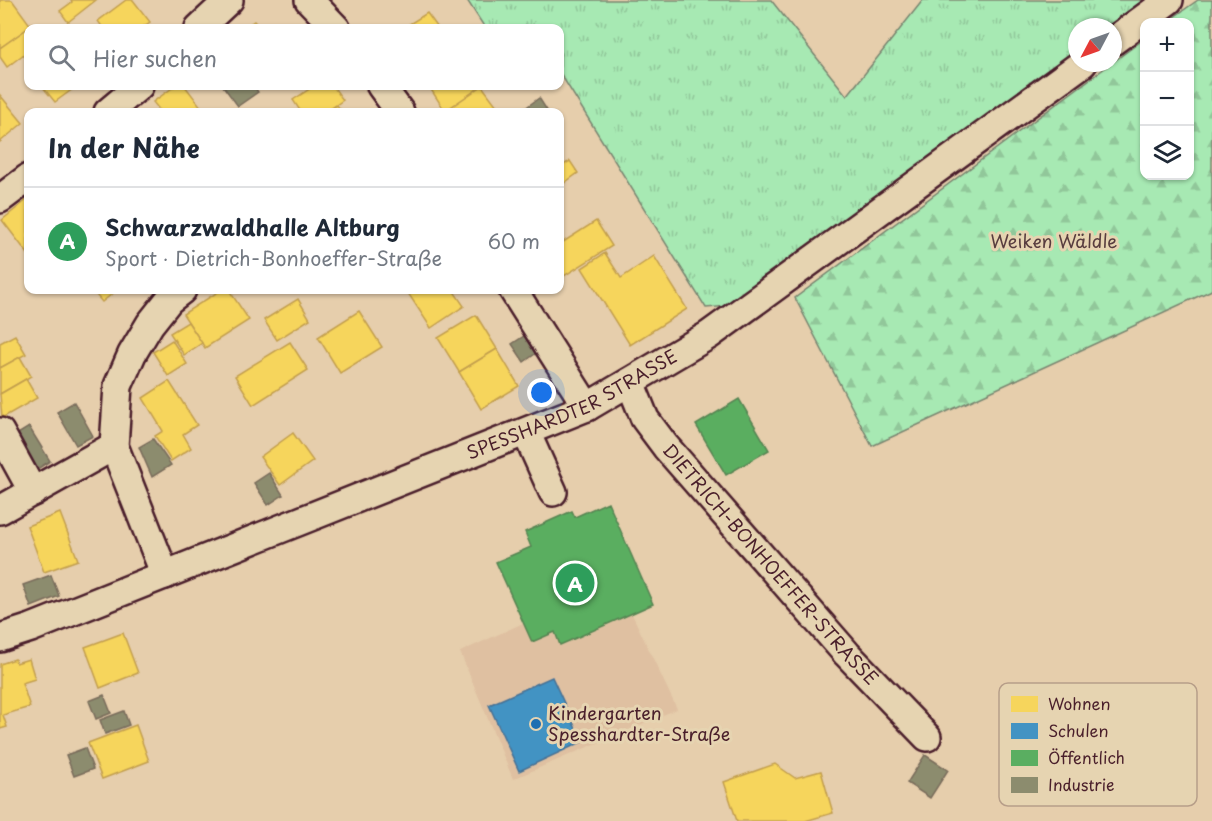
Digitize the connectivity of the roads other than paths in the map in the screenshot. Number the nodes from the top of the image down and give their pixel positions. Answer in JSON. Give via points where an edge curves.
{"nodes":[{"id":1,"x":229,"y":0,"type":"edge"},
{"id":2,"x":309,"y":0,"type":"edge"},
{"id":3,"x":1169,"y":0,"type":"edge"},
{"id":4,"x":203,"y":24,"type":"edge"},
{"id":5,"x":332,"y":24,"type":"edge"},
{"id":6,"x":1122,"y":34,"type":"edge"},
{"id":7,"x":1071,"y":72,"type":"edge"},
{"id":8,"x":135,"y":90,"type":"edge"},
{"id":9,"x":384,"y":90,"type":"edge"},
{"id":10,"x":113,"y":108,"type":"edge"},
{"id":11,"x":397,"y":108,"type":"edge"},
{"id":12,"x":24,"y":181,"type":"edge"},
{"id":13,"x":0,"y":199,"type":"edge"},
{"id":14,"x":177,"y":294,"type":"edge"},
{"id":15,"x":516,"y":294,"type":"edge"},
{"id":16,"x":630,"y":382,"type":"junction"},
{"id":17,"x":587,"y":407,"type":"junction"},
{"id":18,"x":0,"y":432,"type":"edge"},
{"id":19,"x":526,"y":432,"type":"junction"},
{"id":20,"x":114,"y":446,"type":"junction"},
{"id":21,"x":33,"y":492,"type":"junction"},
{"id":22,"x":553,"y":492,"type":"dead end"},
{"id":23,"x":0,"y":510,"type":"edge"},
{"id":24,"x":165,"y":575,"type":"junction"},
{"id":25,"x":0,"y":638,"type":"edge"},
{"id":26,"x":927,"y":737,"type":"dead end"}],
"edges":[{"from":1,"to":4,"type":"street"},
{"from":2,"to":5,"type":"street"},
{"from":3,"to":6,"type":"street"},
{"from":7,"to":16,"type":"street","name":"SPESSHARDTER STRASSE","via":[[709,334]]},
{"from":8,"to":10,"type":"street"},
{"from":9,"to":11,"type":"street"},
{"from":12,"to":13,"type":"street"},
{"from":14,"to":20,"type":"street","via":[[150,324],[118,386]]},
{"from":15,"to":17,"type":"street"},
{"from":16,"to":17,"type":"street","name":"SPESSHARDTER STRASSE"},
{"from":16,"to":26,"type":"street","name":"DIETRICH-BONHOEFFER-STRASSE","via":[[645,418],[666,447],[847,654]]},
{"from":17,"to":19,"type":"street","name":"SPESSHARDTER STRASSE"},
{"from":18,"to":21,"type":"street"},
{"from":19,"to":22,"type":"street"},
{"from":19,"to":24,"type":"street","name":"SPESSHARDTER STRASSE"},
{"from":20,"to":21,"type":"street"},
{"from":20,"to":24,"type":"street"},
{"from":21,"to":23,"type":"street"},
{"from":24,"to":25,"type":"street","name":"SPESSHARDTER STRASSE"}]}
